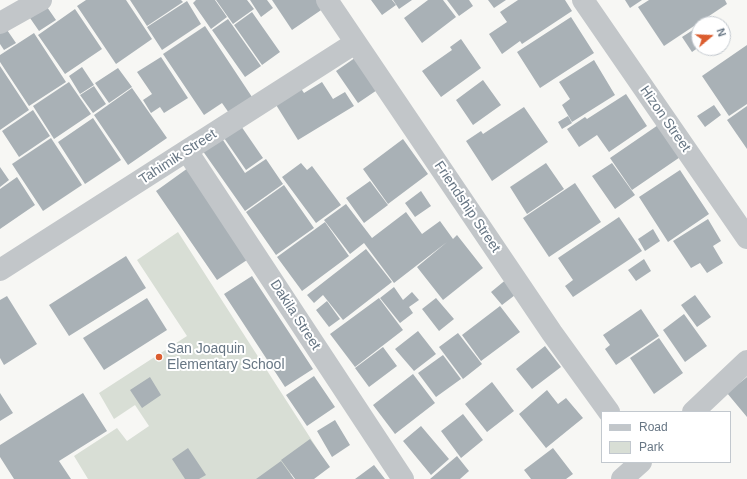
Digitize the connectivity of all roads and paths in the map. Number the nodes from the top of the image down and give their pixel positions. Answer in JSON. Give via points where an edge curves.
{"nodes":[{"id":1,"x":41,"y":0,"type":"edge"},
{"id":2,"x":327,"y":0,"type":"edge"},
{"id":3,"x":583,"y":0,"type":"edge"},
{"id":4,"x":0,"y":23,"type":"edge"},
{"id":5,"x":355,"y":43,"type":"junction"},
{"id":6,"x":187,"y":151,"type":"junction"},
{"id":7,"x":747,"y":238,"type":"edge"},
{"id":8,"x":0,"y":270,"type":"edge"},
{"id":9,"x":747,"y":361,"type":"edge"},
{"id":10,"x":608,"y":411,"type":"edge"},
{"id":11,"x":695,"y":411,"type":"edge"},
{"id":12,"x":640,"y":463,"type":"edge"},
{"id":13,"x":403,"y":479,"type":"edge"},
{"id":14,"x":622,"y":479,"type":"edge"}],
"edges":[{"from":1,"to":4,"type":"street"},
{"from":2,"to":5,"type":"street","name":"Friendship Street"},
{"from":3,"to":7,"type":"street","name":"Hizon Street"},
{"from":5,"to":6,"type":"street","name":"Tahimik Street"},
{"from":5,"to":10,"type":"street","name":"Friendship Street","via":[[552,333]]},
{"from":6,"to":8,"type":"street","name":"Tahimik Street"},
{"from":6,"to":13,"type":"street","name":"Dakila Street"},
{"from":9,"to":11,"type":"street"},
{"from":12,"to":14,"type":"street"}]}
